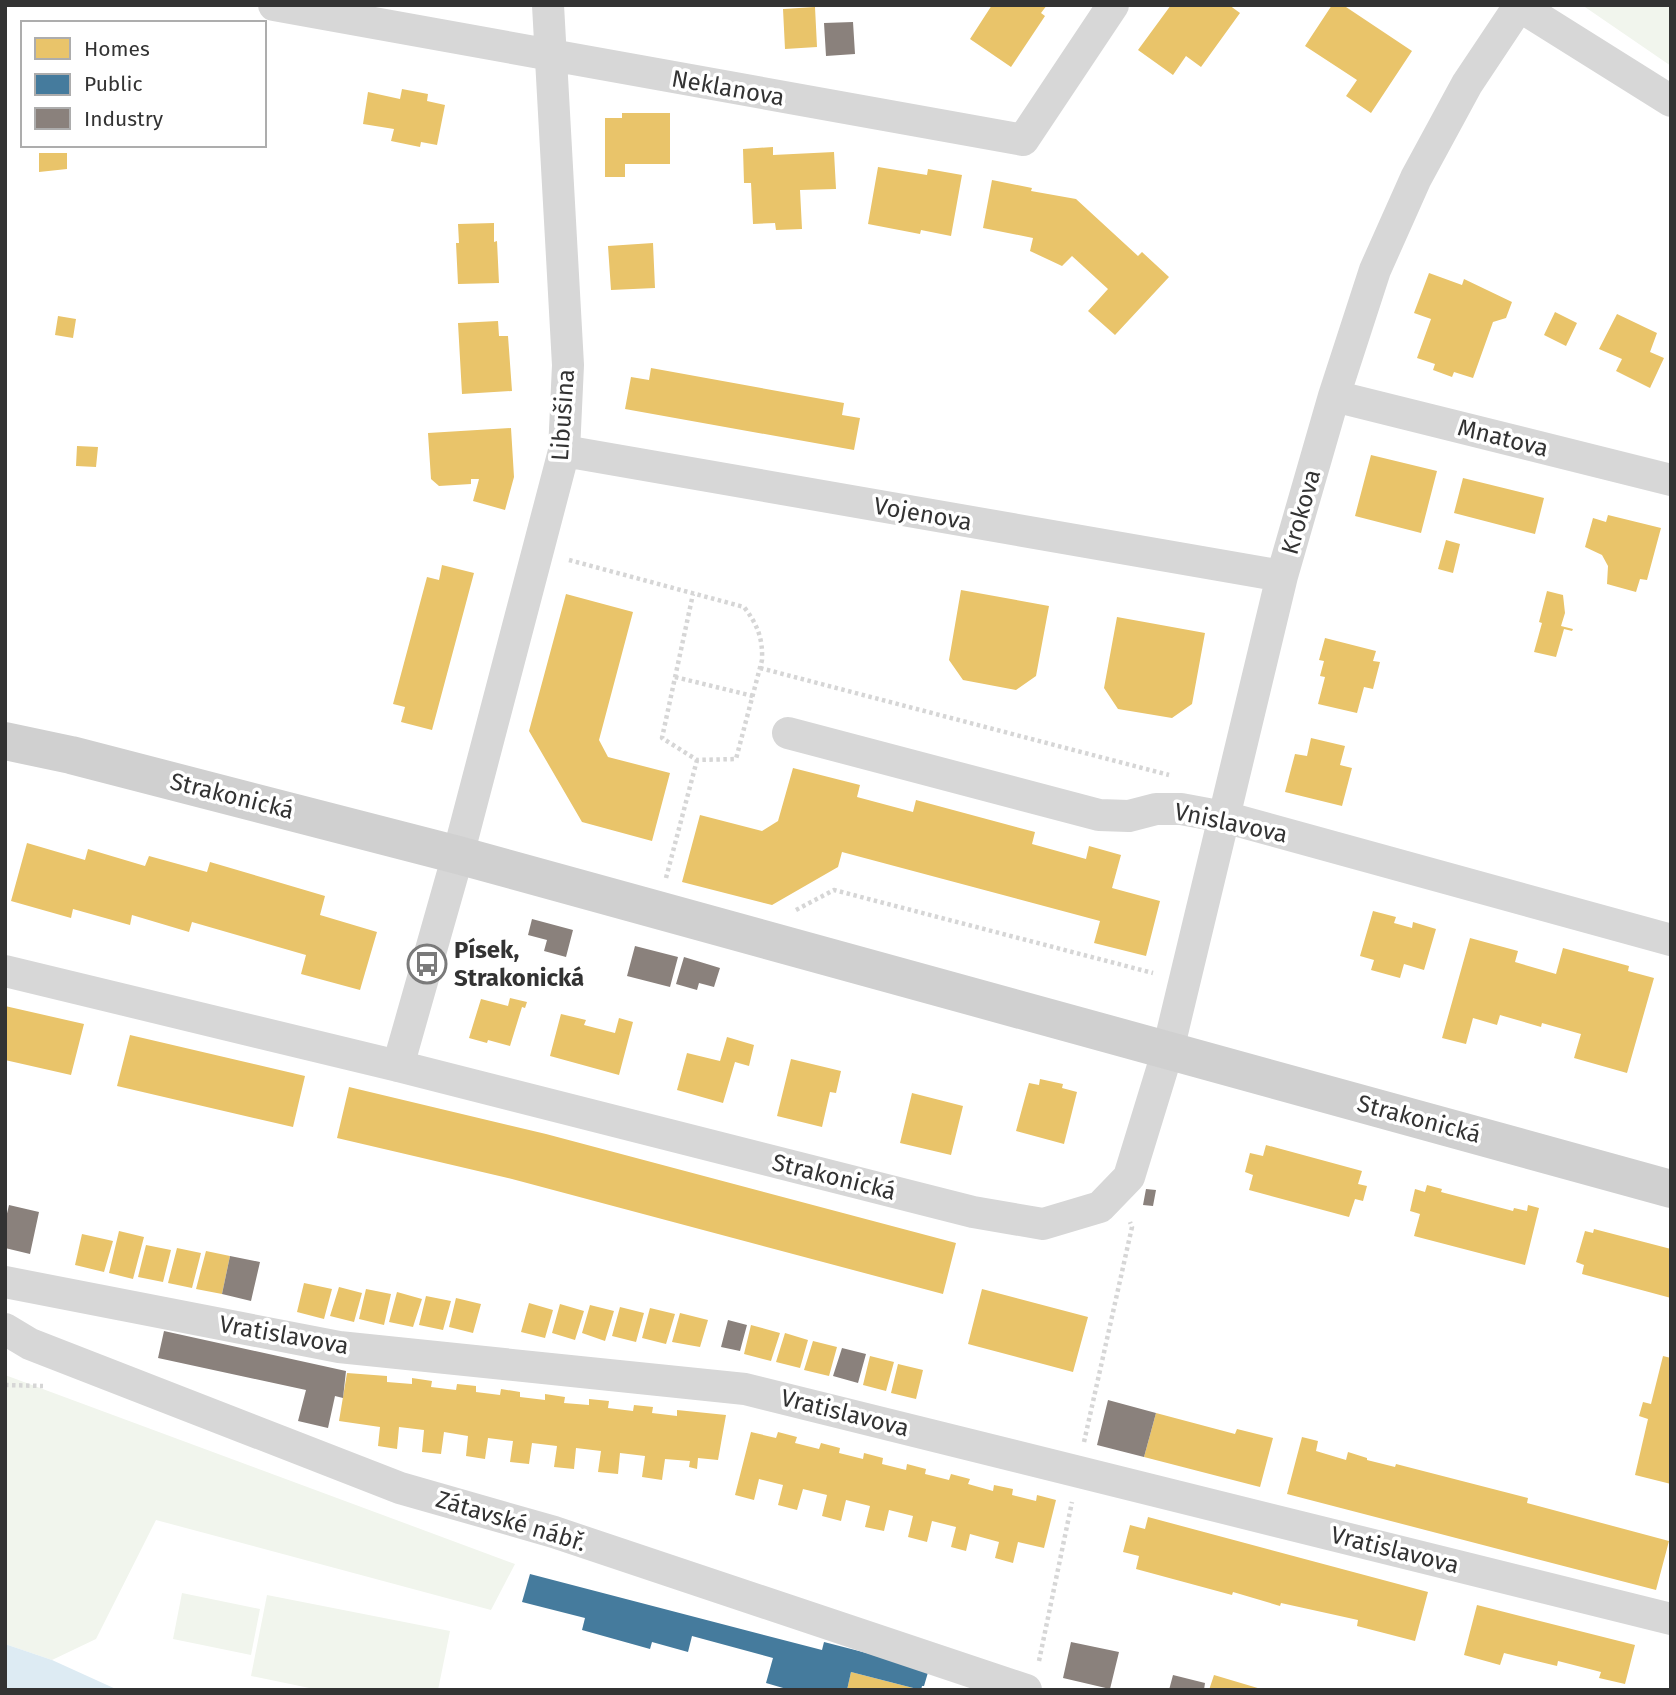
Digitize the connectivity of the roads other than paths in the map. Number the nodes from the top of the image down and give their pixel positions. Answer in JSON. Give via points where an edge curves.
{"nodes":[{"id":1,"x":274,"y":5,"type":"edge"},
{"id":2,"x":548,"y":5,"type":"edge"},
{"id":3,"x":1113,"y":5,"type":"edge"},
{"id":4,"x":1518,"y":5,"type":"edge"},
{"id":5,"x":551,"y":57,"type":"junction"},
{"id":6,"x":1671,"y":101,"type":"edge"},
{"id":7,"x":1334,"y":396,"type":"junction"},
{"id":8,"x":564,"y":451,"type":"junction"},
{"id":9,"x":1671,"y":480,"type":"edge"},
{"id":10,"x":1282,"y":576,"type":"junction"},
{"id":11,"x":788,"y":733,"type":"dead end"},
{"id":12,"x":5,"y":741,"type":"edge"},
{"id":13,"x":1224,"y":817,"type":"junction"},
{"id":14,"x":458,"y":855,"type":"junction"},
{"id":15,"x":1671,"y":940,"type":"edge"},
{"id":16,"x":5,"y":971,"type":"edge"},
{"id":17,"x":1168,"y":1050,"type":"junction"},
{"id":18,"x":398,"y":1066,"type":"junction"},
{"id":19,"x":1671,"y":1189,"type":"edge"},
{"id":20,"x":5,"y":1282,"type":"edge"},
{"id":21,"x":5,"y":1329,"type":"edge"},
{"id":22,"x":1671,"y":1619,"type":"edge"},
{"id":23,"x":1032,"y":1677,"type":"edge"}],
"edges":[{"from":1,"to":5,"type":"street","name":"Neklanova"},
{"from":2,"to":5,"type":"street","name":"Libušina"},
{"from":3,"to":5,"type":"street","name":"Neklanova","via":[[1023,140]]},
{"from":4,"to":6,"type":"street"},
{"from":4,"to":7,"type":"street","name":"Krokova","via":[[1467,84],[1416,178],[1375,270]]},
{"from":5,"to":8,"type":"street","name":"Libušina","via":[[568,365]]},
{"from":7,"to":9,"type":"street","name":"Mnatova"},
{"from":7,"to":10,"type":"street","name":"Krokova"},
{"from":8,"to":10,"type":"street","name":"Vojenova"},
{"from":8,"to":14,"type":"street","name":"Libušina"},
{"from":10,"to":13,"type":"street","name":"Krokova"},
{"from":11,"to":13,"type":"street","name":"Vnislavova","via":[[1099,815],[1181,809]]},
{"from":12,"to":14,"type":"main road","name":"Strakonická"},
{"from":13,"to":15,"type":"street","name":"Vnislavova"},
{"from":13,"to":17,"type":"street","name":"Krokova"},
{"from":14,"to":17,"type":"main road","name":"Strakonická"},
{"from":14,"to":18,"type":"street"},
{"from":16,"to":18,"type":"street","name":"Strakonická"},
{"from":17,"to":18,"type":"street","name":"Strakonická","via":[[1129,1177],[1100,1207],[1042,1224],[973,1212]]},
{"from":17,"to":19,"type":"main road","name":"Strakonická"},
{"from":20,"to":22,"type":"street","name":"Vratislavova","via":[[339,1347],[745,1389]]},
{"from":21,"to":23,"type":"street","name":"Zátavské nábř.","via":[[30,1344],[400,1488]]}]}
